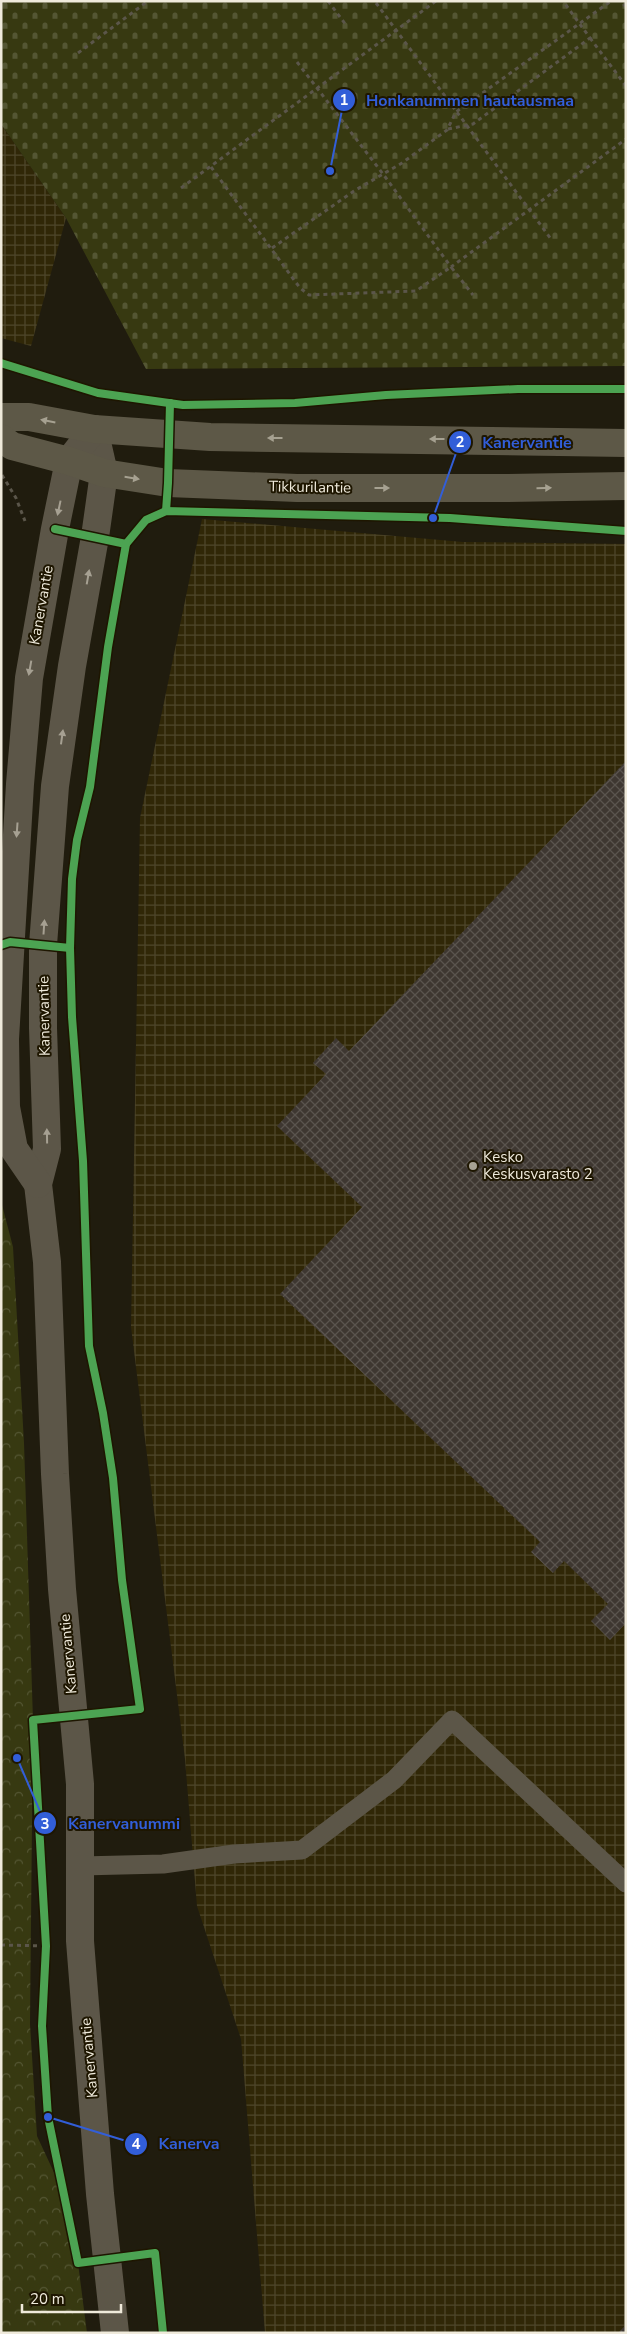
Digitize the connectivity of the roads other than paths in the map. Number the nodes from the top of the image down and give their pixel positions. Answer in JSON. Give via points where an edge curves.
{"nodes":[{"id":1,"x":1,"y":417,"type":"edge"},
{"id":2,"x":94,"y":429,"type":"junction"},
{"id":3,"x":1,"y":438,"type":"edge"},
{"id":4,"x":626,"y":442,"type":"edge"},
{"id":5,"x":69,"y":460,"type":"junction"},
{"id":6,"x":104,"y":473,"type":"junction"},
{"id":7,"x":626,"y":486,"type":"edge"},
{"id":8,"x":43,"y":1028,"type":"junction"},
{"id":9,"x":3,"y":1039,"type":"edge"},
{"id":10,"x":38,"y":1184,"type":"junction"},
{"id":11,"x":81,"y":1866,"type":"junction"},
{"id":12,"x":626,"y":1883,"type":"edge"},
{"id":13,"x":115,"y":2333,"type":"edge"}],
"edges":[{"from":2,"to":1,"type":"main road","one_way":true,"via":[[30,417]]},
{"from":4,"to":2,"type":"main road","one_way":true,"via":[[210,437]]},
{"from":2,"to":5,"type":"street","name":"Kanervantie"},
{"from":2,"to":6,"type":"street","name":"Kanervantie"},
{"from":3,"to":5,"type":"main road","name":"Tikkurilantie","via":[[12,446]]},
{"from":5,"to":6,"type":"main road","name":"Tikkurilantie"},
{"from":5,"to":9,"type":"street","name":"Kanervantie","one_way":true,"via":[[28,678]]},
{"from":6,"to":7,"type":"main road","name":"Tikkurilantie","one_way":true,"via":[[168,483],[297,488]]},
{"from":8,"to":6,"type":"street","name":"Kanervantie","one_way":true,"via":[[43,945],[56,786]]},
{"from":8,"to":9,"type":"street"},
{"from":10,"to":8,"type":"street","name":"Kanervantie","one_way":true,"via":[[47,1150]]},
{"from":9,"to":10,"type":"street","name":"Kanervantie","via":[[6,1106],[14,1149]]},
{"from":10,"to":11,"type":"street","name":"Kanervantie","via":[[48,1262],[55,1474],[80,1784]]},
{"from":11,"to":12,"type":"lane","via":[[163,1864],[234,1854],[302,1850],[394,1780],[452,1720]]},
{"from":11,"to":13,"type":"street","name":"Kanervantie","via":[[80,1941],[84,2004]]}]}
